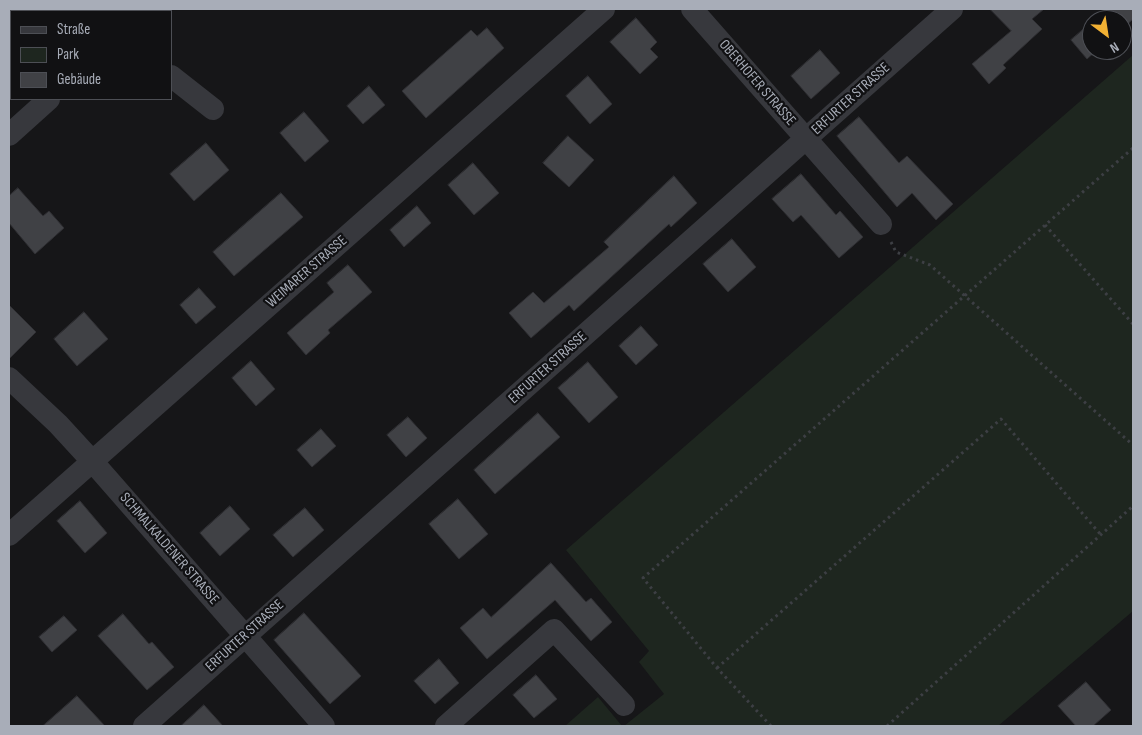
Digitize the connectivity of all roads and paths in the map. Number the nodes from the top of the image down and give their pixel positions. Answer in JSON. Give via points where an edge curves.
{"nodes":[{"id":1,"x":604,"y":9,"type":"edge"},
{"id":2,"x":692,"y":9,"type":"edge"},
{"id":3,"x":952,"y":9,"type":"edge"},
{"id":4,"x":172,"y":77,"type":"edge"},
{"id":5,"x":48,"y":100,"type":"edge"},
{"id":6,"x":212,"y":110,"type":"dead end"},
{"id":7,"x":9,"y":135,"type":"edge"},
{"id":8,"x":806,"y":139,"type":"junction"},
{"id":9,"x":1133,"y":148,"type":"edge"},
{"id":10,"x":882,"y":224,"type":"joint"},
{"id":11,"x":1045,"y":226,"type":"junction"},
{"id":12,"x":964,"y":296,"type":"junction"},
{"id":13,"x":1133,"y":324,"type":"edge"},
{"id":14,"x":9,"y":378,"type":"edge"},
{"id":15,"x":1133,"y":445,"type":"edge"},
{"id":16,"x":92,"y":461,"type":"junction"},
{"id":17,"x":1133,"y":506,"type":"edge"},
{"id":18,"x":9,"y":535,"type":"edge"},
{"id":19,"x":1101,"y":535,"type":"junction"},
{"id":20,"x":245,"y":637,"type":"junction"},
{"id":21,"x":718,"y":668,"type":"junction"},
{"id":22,"x":624,"y":705,"type":"dead end"},
{"id":23,"x":144,"y":726,"type":"edge"},
{"id":24,"x":324,"y":726,"type":"edge"},
{"id":25,"x":446,"y":726,"type":"edge"},
{"id":26,"x":771,"y":726,"type":"edge"},
{"id":27,"x":887,"y":726,"type":"edge"}],
"edges":[{"from":1,"to":16,"type":"street","name":"WEIMARER STRASSE"},
{"from":2,"to":8,"type":"street","name":"OBERHOFER STRASSE"},
{"from":3,"to":8,"type":"street","name":"ERFURTER STRASSE"},
{"from":4,"to":6,"type":"street"},
{"from":5,"to":7,"type":"street"},
{"from":8,"to":10,"type":"street","name":"OBERHOFER STRASSE"},
{"from":8,"to":20,"type":"street","name":"ERFURTER STRASSE"},
{"from":9,"to":11,"type":"path"},
{"from":10,"to":12,"type":"path","via":[[896,252],[930,265]]},
{"from":11,"to":12,"type":"path"},
{"from":11,"to":13,"type":"path"},
{"from":12,"to":15,"type":"path"},
{"from":12,"to":21,"type":"path","via":[[642,578]]},
{"from":14,"to":16,"type":"street","name":"SCHMALKALDENER STRASSE"},
{"from":16,"to":18,"type":"street","name":"WEIMARER STRASSE"},
{"from":16,"to":20,"type":"street","name":"SCHMALKALDENER STRASSE"},
{"from":17,"to":19,"type":"path"},
{"from":19,"to":21,"type":"path","via":[[1001,419]]},
{"from":19,"to":27,"type":"path"},
{"from":20,"to":23,"type":"street","name":"ERFURTER STRASSE"},
{"from":20,"to":24,"type":"street","name":"SCHMALKALDENER STRASSE"},
{"from":21,"to":26,"type":"path"},
{"from":22,"to":25,"type":"street","via":[[554,630]]}]}
